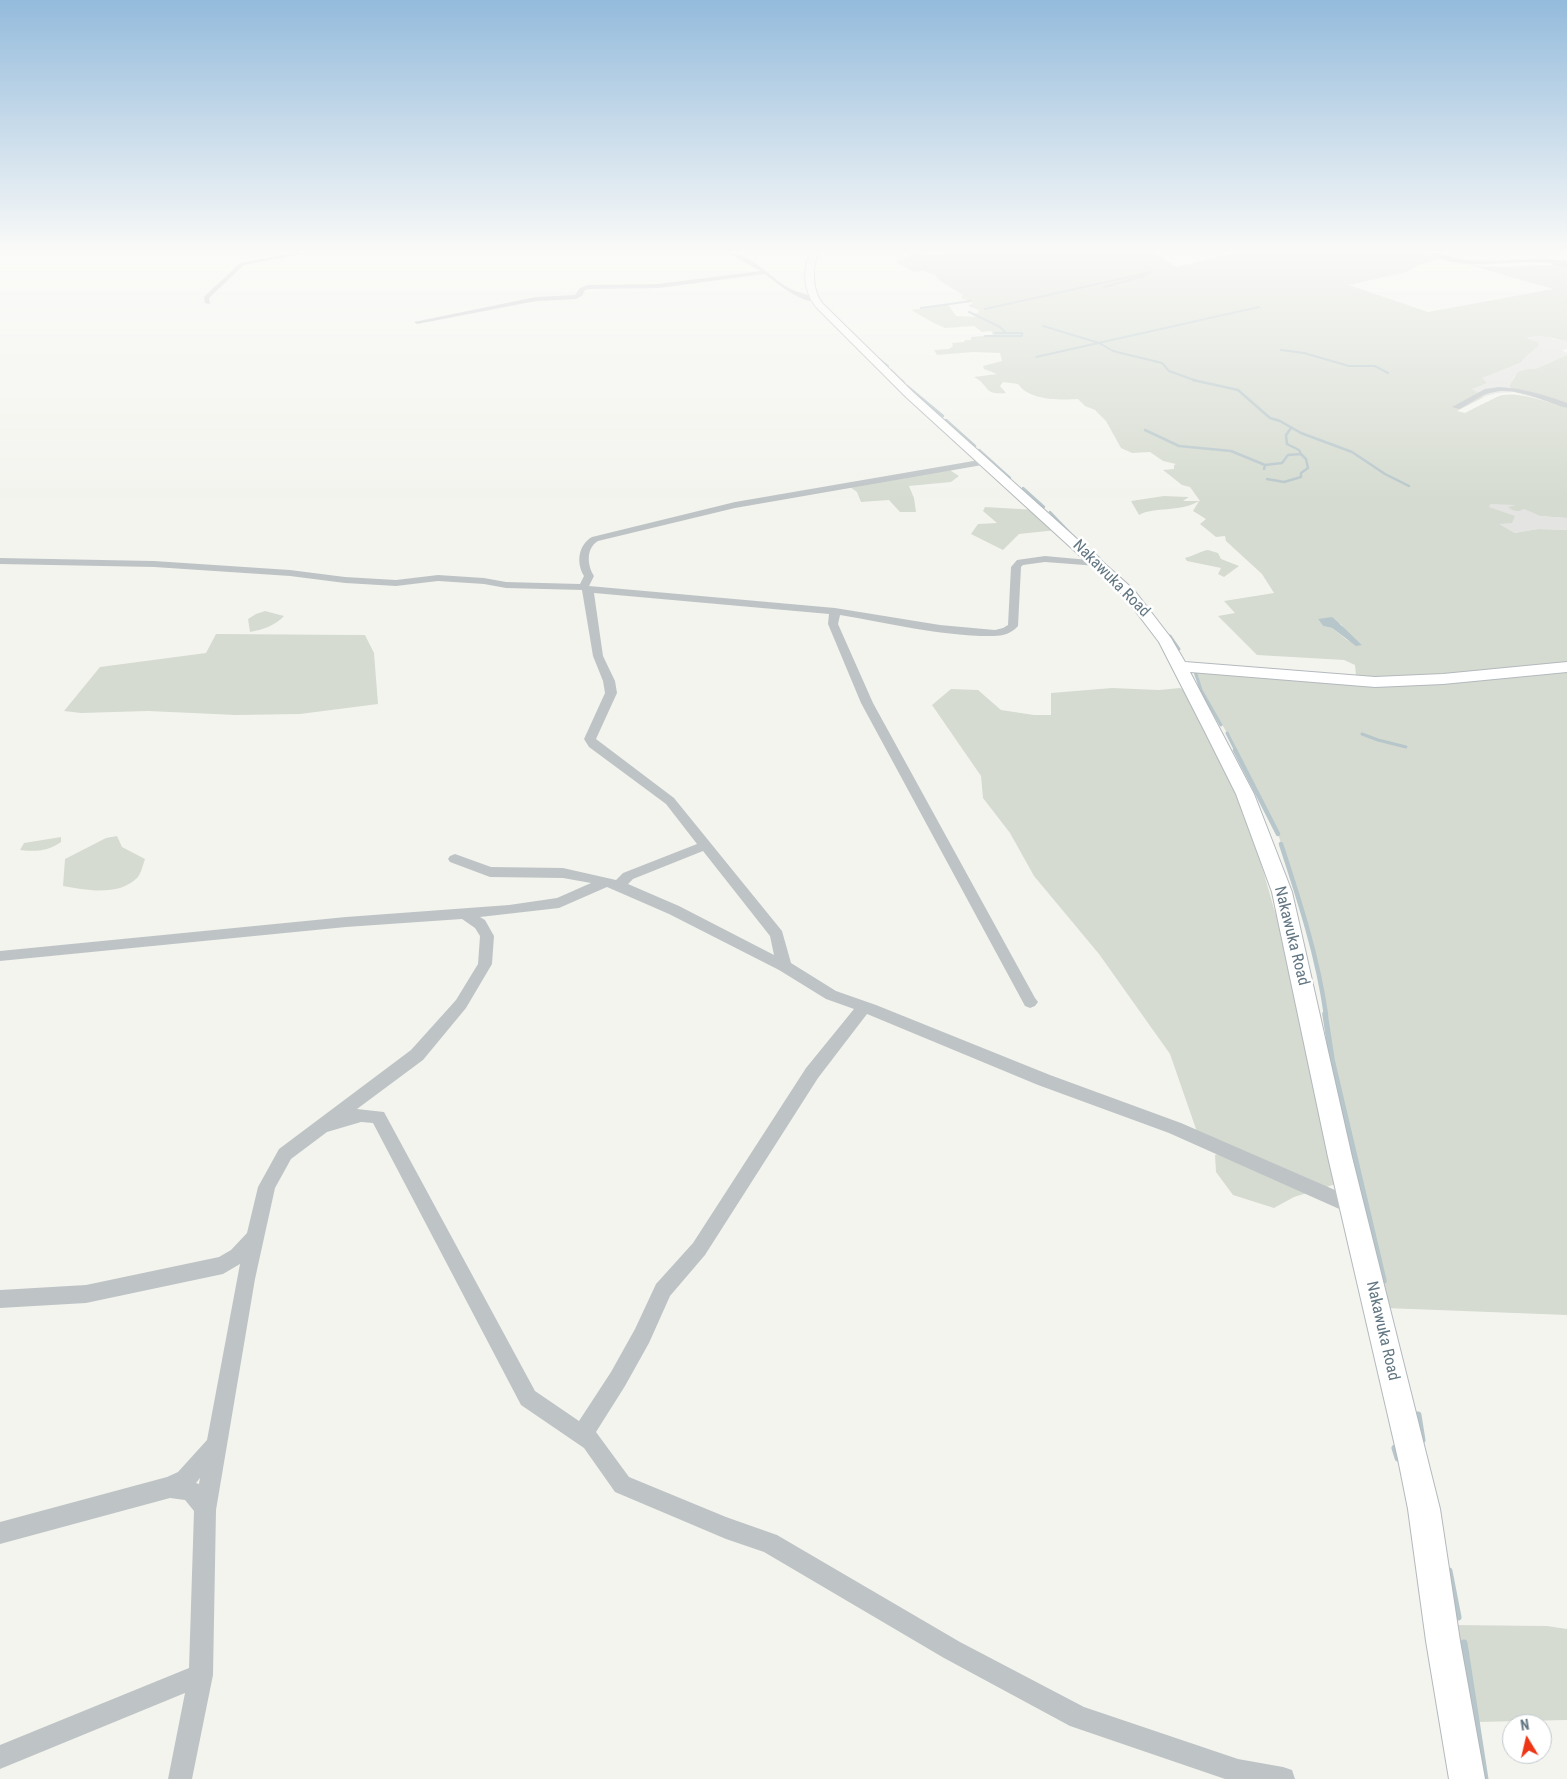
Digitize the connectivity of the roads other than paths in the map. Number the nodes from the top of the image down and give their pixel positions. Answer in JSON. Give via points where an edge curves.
{"nodes":[{"id":1,"x":849,"y":336,"type":"edge"},
{"id":2,"x":1567,"y":406,"type":"edge"},
{"id":3,"x":1456,"y":408,"type":"dead end"},
{"id":4,"x":985,"y":462,"type":"junction"},
{"id":5,"x":0,"y":561,"type":"edge"},
{"id":6,"x":1097,"y":563,"type":"junction"},
{"id":7,"x":586,"y":589,"type":"junction"},
{"id":8,"x":835,"y":611,"type":"junction"},
{"id":9,"x":1181,"y":666,"type":"junction"},
{"id":10,"x":1567,"y":667,"type":"edge"},
{"id":11,"x":704,"y":846,"type":"junction"},
{"id":12,"x":455,"y":858,"type":"dead end"},
{"id":13,"x":612,"y":883,"type":"junction"},
{"id":14,"x":502,"y":910,"type":"junction"},
{"id":15,"x":464,"y":913,"type":"junction"},
{"id":16,"x":484,"y":930,"type":"junction"},
{"id":17,"x":0,"y":956,"type":"edge"},
{"id":18,"x":784,"y":966,"type":"junction"},
{"id":19,"x":1030,"y":1002,"type":"dead end"},
{"id":20,"x":864,"y":1006,"type":"junction"},
{"id":21,"x":323,"y":1126,"type":"junction"},
{"id":22,"x":1352,"y":1206,"type":"junction"},
{"id":23,"x":254,"y":1239,"type":"junction"},
{"id":24,"x":223,"y":1264,"type":"junction"},
{"id":25,"x":246,"y":1279,"type":"junction"},
{"id":26,"x":0,"y":1299,"type":"edge"},
{"id":27,"x":582,"y":1435,"type":"junction"},
{"id":28,"x":216,"y":1446,"type":"junction"},
{"id":29,"x":170,"y":1487,"type":"junction"},
{"id":30,"x":205,"y":1510,"type":"junction"},
{"id":31,"x":0,"y":1533,"type":"edge"},
{"id":32,"x":201,"y":1676,"type":"junction"},
{"id":33,"x":0,"y":1757,"type":"edge"},
{"id":34,"x":180,"y":1779,"type":"edge"},
{"id":35,"x":1283,"y":1779,"type":"edge"},
{"id":36,"x":1467,"y":1779,"type":"edge"}],
"edges":[{"from":1,"to":4,"type":"main road","name":"Nakawuka Road"},
{"from":2,"to":3,"type":"street","via":[[1544,398],[1490,390]]},
{"from":4,"to":6,"type":"main road","name":"Nakawuka Road"},
{"from":4,"to":7,"type":"street","via":[[735,505],[595,539],[587,548],[585,569],[589,576]]},
{"from":5,"to":7,"type":"street","via":[[174,565],[396,583],[438,578]]},
{"from":6,"to":8,"type":"street","via":[[1045,559],[1020,562],[1016,567],[1013,626],[1000,633],[940,628]]},
{"from":6,"to":9,"type":"main road","name":"Nakawuka Road","via":[[1148,616]]},
{"from":7,"to":8,"type":"street"},
{"from":7,"to":11,"type":"street","via":[[598,656],[611,693],[590,739],[670,801]]},
{"from":8,"to":19,"type":"street","via":[[833,624],[866,703]]},
{"from":9,"to":10,"type":"main road","via":[[1375,682],[1443,680]]},
{"from":9,"to":22,"type":"main road","name":"Nakawuka Road","via":[[1244,794],[1282,892]]},
{"from":11,"to":13,"type":"street"},
{"from":11,"to":18,"type":"street","via":[[777,935]]},
{"from":12,"to":13,"type":"street","via":[[490,872],[562,873]]},
{"from":13,"to":14,"type":"street","via":[[559,903]]},
{"from":13,"to":18,"type":"street","via":[[674,910]]},
{"from":14,"to":15,"type":"street"},
{"from":14,"to":16,"type":"street","via":[[488,920]]},
{"from":15,"to":16,"type":"street"},
{"from":15,"to":17,"type":"street"},
{"from":16,"to":21,"type":"street","via":[[488,936],[485,964],[461,1004],[417,1056]]},
{"from":18,"to":20,"type":"street","via":[[831,995]]},
{"from":20,"to":22,"type":"street","via":[[1044,1080],[1175,1128]]},
{"from":20,"to":27,"type":"street","via":[[812,1073],[699,1248],[663,1290],[618,1379]]},
{"from":21,"to":23,"type":"street","via":[[285,1154],[267,1187]]},
{"from":21,"to":27,"type":"street","via":[[361,1115],[378,1117],[528,1398]]},
{"from":22,"to":36,"type":"main road","name":"Nakawuka Road","via":[[1424,1509]]},
{"from":23,"to":24,"type":"street","via":[[237,1256]]},
{"from":23,"to":25,"type":"street"},
{"from":24,"to":25,"type":"street","via":[[237,1268]]},
{"from":24,"to":26,"type":"street","via":[[86,1294]]},
{"from":25,"to":28,"type":"street"},
{"from":27,"to":35,"type":"street","via":[[591,1441],[622,1485],[769,1543],[952,1650],[1079,1717],[1238,1771]]},
{"from":28,"to":29,"type":"street","via":[[186,1479]]},
{"from":28,"to":30,"type":"street"},
{"from":29,"to":30,"type":"street","via":[[188,1489],[198,1496]]},
{"from":29,"to":31,"type":"street"},
{"from":30,"to":32,"type":"street"},
{"from":32,"to":33,"type":"street"},
{"from":32,"to":34,"type":"street"}]}
